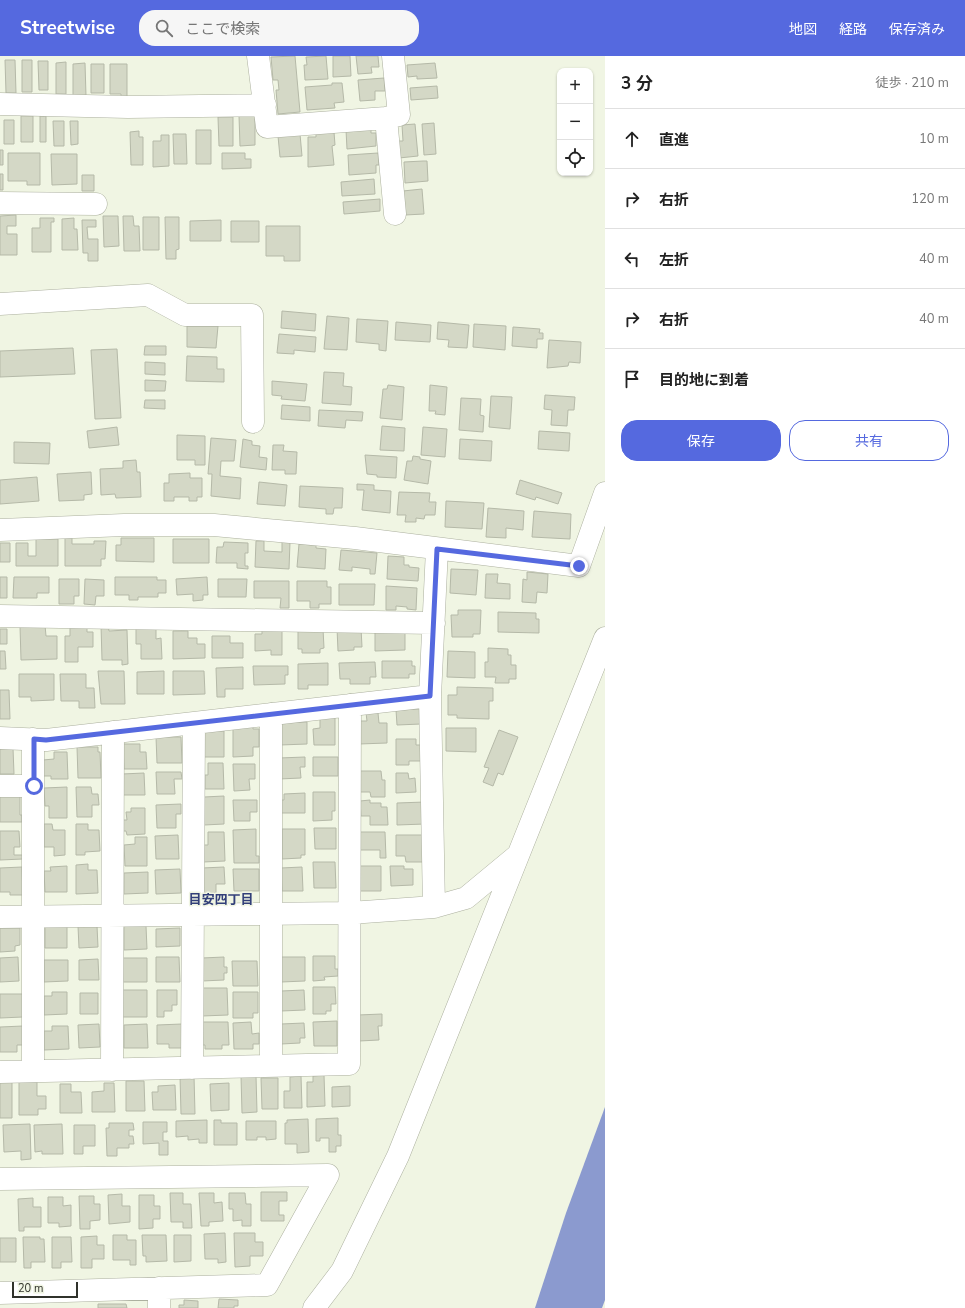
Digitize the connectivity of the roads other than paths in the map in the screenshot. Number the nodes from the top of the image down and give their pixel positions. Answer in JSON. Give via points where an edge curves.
{"nodes":[{"id":1,"x":258,"y":56,"type":"edge"},
{"id":2,"x":393,"y":56,"type":"edge"},
{"id":3,"x":0,"y":104,"type":"edge"},
{"id":4,"x":265,"y":105,"type":"junction"},
{"id":5,"x":386,"y":118,"type":"junction"},
{"id":6,"x":0,"y":203,"type":"edge"},
{"id":7,"x":96,"y":204,"type":"dead end"},
{"id":8,"x":395,"y":214,"type":"dead end"},
{"id":9,"x":0,"y":304,"type":"edge"},
{"id":10,"x":252,"y":422,"type":"dead end"},
{"id":11,"x":605,"y":493,"type":"edge"},
{"id":12,"x":0,"y":530,"type":"edge"},
{"id":13,"x":437,"y":549,"type":"junction"},
{"id":14,"x":0,"y":616,"type":"edge"},
{"id":15,"x":434,"y":623,"type":"junction"},
{"id":16,"x":605,"y":638,"type":"edge"},
{"id":17,"x":430,"y":696,"type":"junction"},
{"id":18,"x":350,"y":705,"type":"junction"},
{"id":19,"x":271,"y":714,"type":"junction"},
{"id":20,"x":194,"y":722,"type":"junction"},
{"id":21,"x":113,"y":732,"type":"junction"},
{"id":22,"x":0,"y":738,"type":"edge"},
{"id":23,"x":34,"y":739,"type":"junction"},
{"id":24,"x":0,"y":786,"type":"edge"},
{"id":25,"x":34,"y":786,"type":"junction"},
{"id":26,"x":520,"y":853,"type":"junction"},
{"id":27,"x":434,"y":907,"type":"junction"},
{"id":28,"x":350,"y":913,"type":"junction"},
{"id":29,"x":272,"y":914,"type":"junction"},
{"id":30,"x":193,"y":915,"type":"junction"},
{"id":31,"x":112,"y":916,"type":"junction"},
{"id":32,"x":0,"y":917,"type":"edge"},
{"id":33,"x":33,"y":917,"type":"junction"},
{"id":34,"x":271,"y":1066,"type":"junction"},
{"id":35,"x":192,"y":1068,"type":"junction"},
{"id":36,"x":112,"y":1070,"type":"junction"},
{"id":37,"x":33,"y":1071,"type":"junction"},
{"id":38,"x":0,"y":1072,"type":"edge"},
{"id":39,"x":0,"y":1179,"type":"edge"},
{"id":40,"x":0,"y":1293,"type":"edge"},
{"id":41,"x":159,"y":1298,"type":"edge"},
{"id":42,"x":314,"y":1308,"type":"edge"}],
"edges":[{"from":1,"to":4,"type":"street"},
{"from":2,"to":5,"type":"street","via":[[398,115]]},
{"from":3,"to":4,"type":"street","via":[[128,107]]},
{"from":4,"to":5,"type":"street","via":[[267,127]]},
{"from":5,"to":8,"type":"street"},
{"from":6,"to":7,"type":"street"},
{"from":9,"to":10,"type":"street","via":[[148,295],[185,315],[252,315]]},
{"from":11,"to":13,"type":"street","via":[[579,566]]},
{"from":12,"to":13,"type":"street","via":[[124,525],[214,525],[355,538]]},
{"from":13,"to":15,"type":"street"},
{"from":14,"to":15,"type":"street"},
{"from":15,"to":17,"type":"street"},
{"from":16,"to":26,"type":"street"},
{"from":17,"to":18,"type":"street"},
{"from":17,"to":27,"type":"street"},
{"from":18,"to":19,"type":"street"},
{"from":18,"to":28,"type":"street"},
{"from":19,"to":20,"type":"street"},
{"from":19,"to":29,"type":"street"},
{"from":20,"to":21,"type":"street"},
{"from":20,"to":30,"type":"street"},
{"from":21,"to":23,"type":"street","via":[[46,740]]},
{"from":21,"to":31,"type":"street"},
{"from":22,"to":23,"type":"street"},
{"from":23,"to":25,"type":"street"},
{"from":24,"to":25,"type":"street"},
{"from":25,"to":33,"type":"street"},
{"from":26,"to":27,"type":"street","via":[[466,898]]},
{"from":26,"to":42,"type":"street","via":[[398,1156],[342,1271]]},
{"from":27,"to":28,"type":"street"},
{"from":28,"to":29,"type":"street"},
{"from":28,"to":34,"type":"street","via":[[349,1064]]},
{"from":29,"to":30,"type":"street"},
{"from":29,"to":34,"type":"street"},
{"from":30,"to":31,"type":"street"},
{"from":30,"to":35,"type":"street"},
{"from":31,"to":33,"type":"street"},
{"from":31,"to":36,"type":"street"},
{"from":32,"to":33,"type":"street"},
{"from":33,"to":37,"type":"street"},
{"from":34,"to":35,"type":"street"},
{"from":35,"to":36,"type":"street"},
{"from":36,"to":37,"type":"street"},
{"from":37,"to":38,"type":"street"},
{"from":39,"to":41,"type":"street","via":[[328,1174],[267,1285]]},
{"from":40,"to":41,"type":"street"}]}
